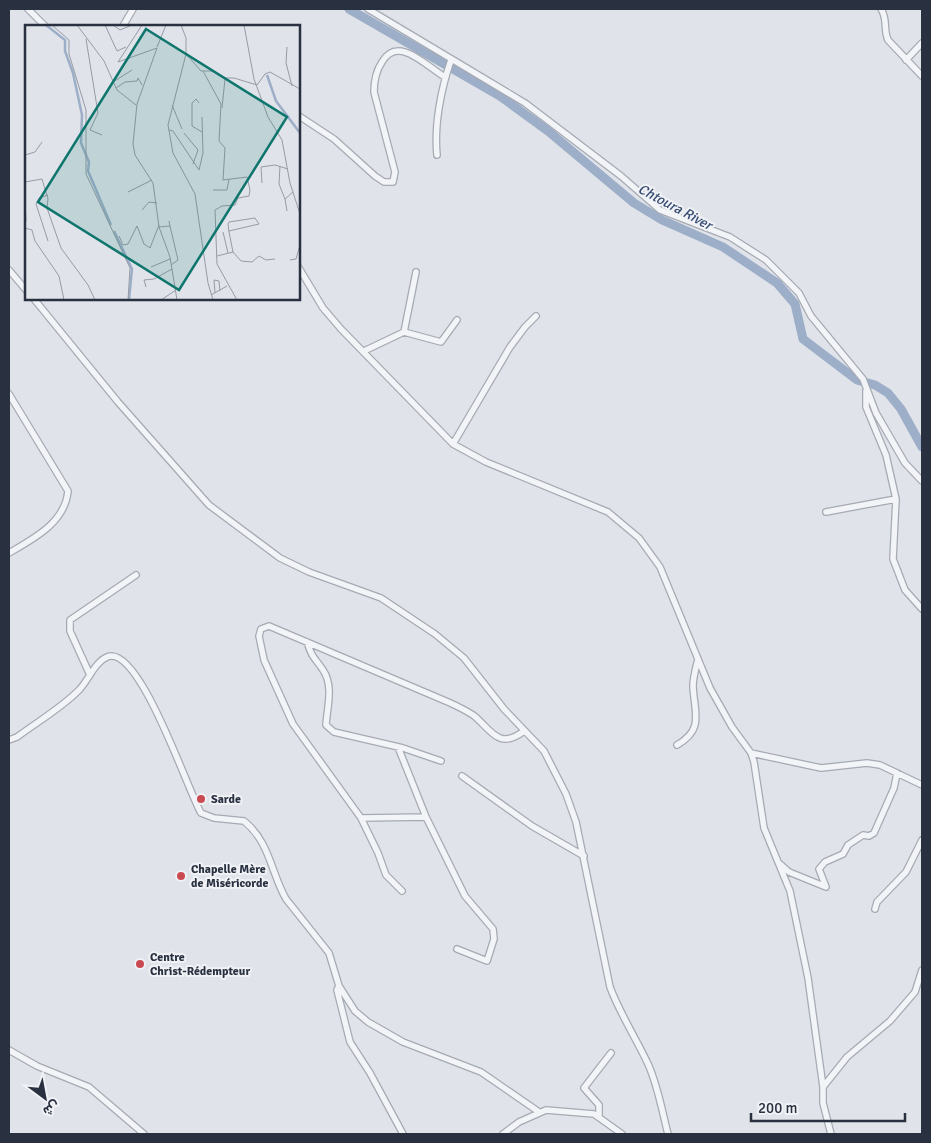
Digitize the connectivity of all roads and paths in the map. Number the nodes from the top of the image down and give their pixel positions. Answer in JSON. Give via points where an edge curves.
{"nodes":[{"id":1,"x":28,"y":9,"type":"edge"},
{"id":2,"x":133,"y":9,"type":"edge"},
{"id":3,"x":368,"y":9,"type":"edge"},
{"id":4,"x":881,"y":9,"type":"edge"},
{"id":5,"x":44,"y":25,"type":"edge"},
{"id":6,"x":124,"y":25,"type":"edge"},
{"id":7,"x":922,"y":43,"type":"edge"},
{"id":8,"x":906,"y":60,"type":"junction"},
{"id":9,"x":448,"y":68,"type":"junction"},
{"id":10,"x":922,"y":76,"type":"edge"},
{"id":11,"x":300,"y":117,"type":"edge"},
{"id":12,"x":437,"y":155,"type":"dead end"},
{"id":13,"x":9,"y":270,"type":"edge"},
{"id":14,"x":300,"y":270,"type":"edge"},
{"id":15,"x":416,"y":272,"type":"dead end"},
{"id":16,"x":25,"y":289,"type":"edge"},
{"id":17,"x":35,"y":300,"type":"edge"},
{"id":18,"x":536,"y":316,"type":"dead end"},
{"id":19,"x":457,"y":320,"type":"dead end"},
{"id":20,"x":404,"y":332,"type":"junction"},
{"id":21,"x":364,"y":351,"type":"junction"},
{"id":22,"x":866,"y":386,"type":"junction"},
{"id":23,"x":9,"y":394,"type":"edge"},
{"id":24,"x":453,"y":444,"type":"junction"},
{"id":25,"x":922,"y":481,"type":"edge"},
{"id":26,"x":896,"y":499,"type":"junction"},
{"id":27,"x":826,"y":512,"type":"dead end"},
{"id":28,"x":9,"y":553,"type":"edge"},
{"id":29,"x":136,"y":575,"type":"dead end"},
{"id":30,"x":922,"y":610,"type":"edge"},
{"id":31,"x":307,"y":642,"type":"junction"},
{"id":32,"x":698,"y":660,"type":"junction"},
{"id":33,"x":90,"y":675,"type":"junction"},
{"id":34,"x":524,"y":731,"type":"junction"},
{"id":35,"x":9,"y":740,"type":"edge"},
{"id":36,"x":677,"y":745,"type":"dead end"},
{"id":37,"x":398,"y":747,"type":"junction"},
{"id":38,"x":751,"y":753,"type":"junction"},
{"id":39,"x":441,"y":761,"type":"dead end"},
{"id":40,"x":898,"y":773,"type":"junction"},
{"id":41,"x":462,"y":776,"type":"dead end"},
{"id":42,"x":922,"y":785,"type":"edge"},
{"id":43,"x":426,"y":817,"type":"junction"},
{"id":44,"x":361,"y":818,"type":"junction"},
{"id":45,"x":922,"y":840,"type":"edge"},
{"id":46,"x":584,"y":856,"type":"junction"},
{"id":47,"x":780,"y":863,"type":"junction"},
{"id":48,"x":402,"y":891,"type":"dead end"},
{"id":49,"x":875,"y":909,"type":"dead end"},
{"id":50,"x":457,"y":949,"type":"dead end"},
{"id":51,"x":922,"y":970,"type":"edge"},
{"id":52,"x":338,"y":986,"type":"junction"},
{"id":53,"x":9,"y":1050,"type":"edge"},
{"id":54,"x":612,"y":1053,"type":"dead end"},
{"id":55,"x":823,"y":1087,"type":"junction"},
{"id":56,"x":538,"y":1112,"type":"junction"},
{"id":57,"x":599,"y":1116,"type":"junction"},
{"id":58,"x":144,"y":1134,"type":"edge"},
{"id":59,"x":403,"y":1134,"type":"edge"},
{"id":60,"x":503,"y":1134,"type":"edge"},
{"id":61,"x":622,"y":1134,"type":"edge"},
{"id":62,"x":668,"y":1134,"type":"edge"},
{"id":63,"x":830,"y":1134,"type":"edge"}],
"edges":[{"from":1,"to":5,"type":"street"},
{"from":2,"to":6,"type":"street"},
{"from":3,"to":9,"type":"street"},
{"from":4,"to":8,"type":"street","via":[[885,16],[886,36]]},
{"from":7,"to":8,"type":"street"},
{"from":8,"to":10,"type":"street"},
{"from":9,"to":11,"type":"street","via":[[403,51],[392,52],[380,66],[374,92],[395,172],[393,182],[384,182],[374,176],[334,139]]},
{"from":9,"to":12,"type":"street","via":[[436,140]]},
{"from":9,"to":22,"type":"street","via":[[530,106],[660,210],[730,237],[766,260],[799,293],[811,316]]},
{"from":13,"to":16,"type":"street"},
{"from":14,"to":21,"type":"street","via":[[323,308]]},
{"from":15,"to":20,"type":"street"},
{"from":17,"to":34,"type":"street","via":[[118,402],[209,505],[280,558],[381,598],[435,634],[464,658]]},
{"from":18,"to":24,"type":"street","via":[[510,347]]},
{"from":19,"to":20,"type":"street","via":[[442,342]]},
{"from":20,"to":21,"type":"street"},
{"from":21,"to":24,"type":"street"},
{"from":22,"to":25,"type":"street","via":[[876,413],[905,463]]},
{"from":22,"to":26,"type":"street","via":[[866,408],[886,455]]},
{"from":23,"to":28,"type":"street","via":[[68,491],[64,504],[47,530]]},
{"from":24,"to":32,"type":"street","via":[[486,462],[596,506],[629,529],[660,567]]},
{"from":26,"to":27,"type":"street"},
{"from":26,"to":30,"type":"street","via":[[893,559],[905,590]]},
{"from":29,"to":33,"type":"street","via":[[70,620],[70,631]]},
{"from":31,"to":34,"type":"street","via":[[465,710],[499,738],[510,738]]},
{"from":31,"to":37,"type":"street","via":[[311,657],[324,671],[328,685],[330,707],[326,725],[334,732]]},
{"from":31,"to":44,"type":"street","via":[[269,626],[260,632],[264,660],[292,724]]},
{"from":32,"to":36,"type":"street","via":[[693,684],[696,723],[690,736]]},
{"from":32,"to":38,"type":"street","via":[[721,708]]},
{"from":33,"to":35,"type":"street","via":[[80,690]]},
{"from":33,"to":52,"type":"street","via":[[108,656],[119,656],[129,666],[153,704],[201,813],[214,818],[244,821],[252,828],[270,855],[280,890],[329,953]]},
{"from":34,"to":46,"type":"street","via":[[548,757],[566,794]]},
{"from":37,"to":39,"type":"street"},
{"from":37,"to":43,"type":"street"},
{"from":38,"to":40,"type":"street","via":[[821,768],[872,763]]},
{"from":38,"to":47,"type":"street","via":[[764,828]]},
{"from":40,"to":42,"type":"street"},
{"from":40,"to":47,"type":"street","via":[[874,833],[862,835],[848,845],[843,854],[825,862],[819,869],[826,888],[789,872]]},
{"from":41,"to":46,"type":"street","via":[[532,826]]},
{"from":43,"to":44,"type":"street"},
{"from":43,"to":50,"type":"street","via":[[461,890],[493,929],[494,939],[487,961]]},
{"from":44,"to":48,"type":"street","via":[[386,875]]},
{"from":45,"to":49,"type":"street","via":[[906,872]]},
{"from":46,"to":62,"type":"street","via":[[610,988],[649,1066]]},
{"from":47,"to":55,"type":"street","via":[[790,890],[808,978]]},
{"from":51,"to":55,"type":"street","via":[[915,992],[890,1022],[847,1057]]},
{"from":52,"to":56,"type":"street","via":[[355,1011],[377,1029],[481,1072]]},
{"from":52,"to":59,"type":"street","via":[[350,1042]]},
{"from":53,"to":58,"type":"street","via":[[37,1066],[89,1087]]},
{"from":54,"to":57,"type":"street","via":[[584,1088],[599,1105]]},
{"from":55,"to":63,"type":"street"},
{"from":56,"to":57,"type":"street","via":[[589,1112]]},
{"from":56,"to":60,"type":"street"},
{"from":57,"to":61,"type":"street"}]}
